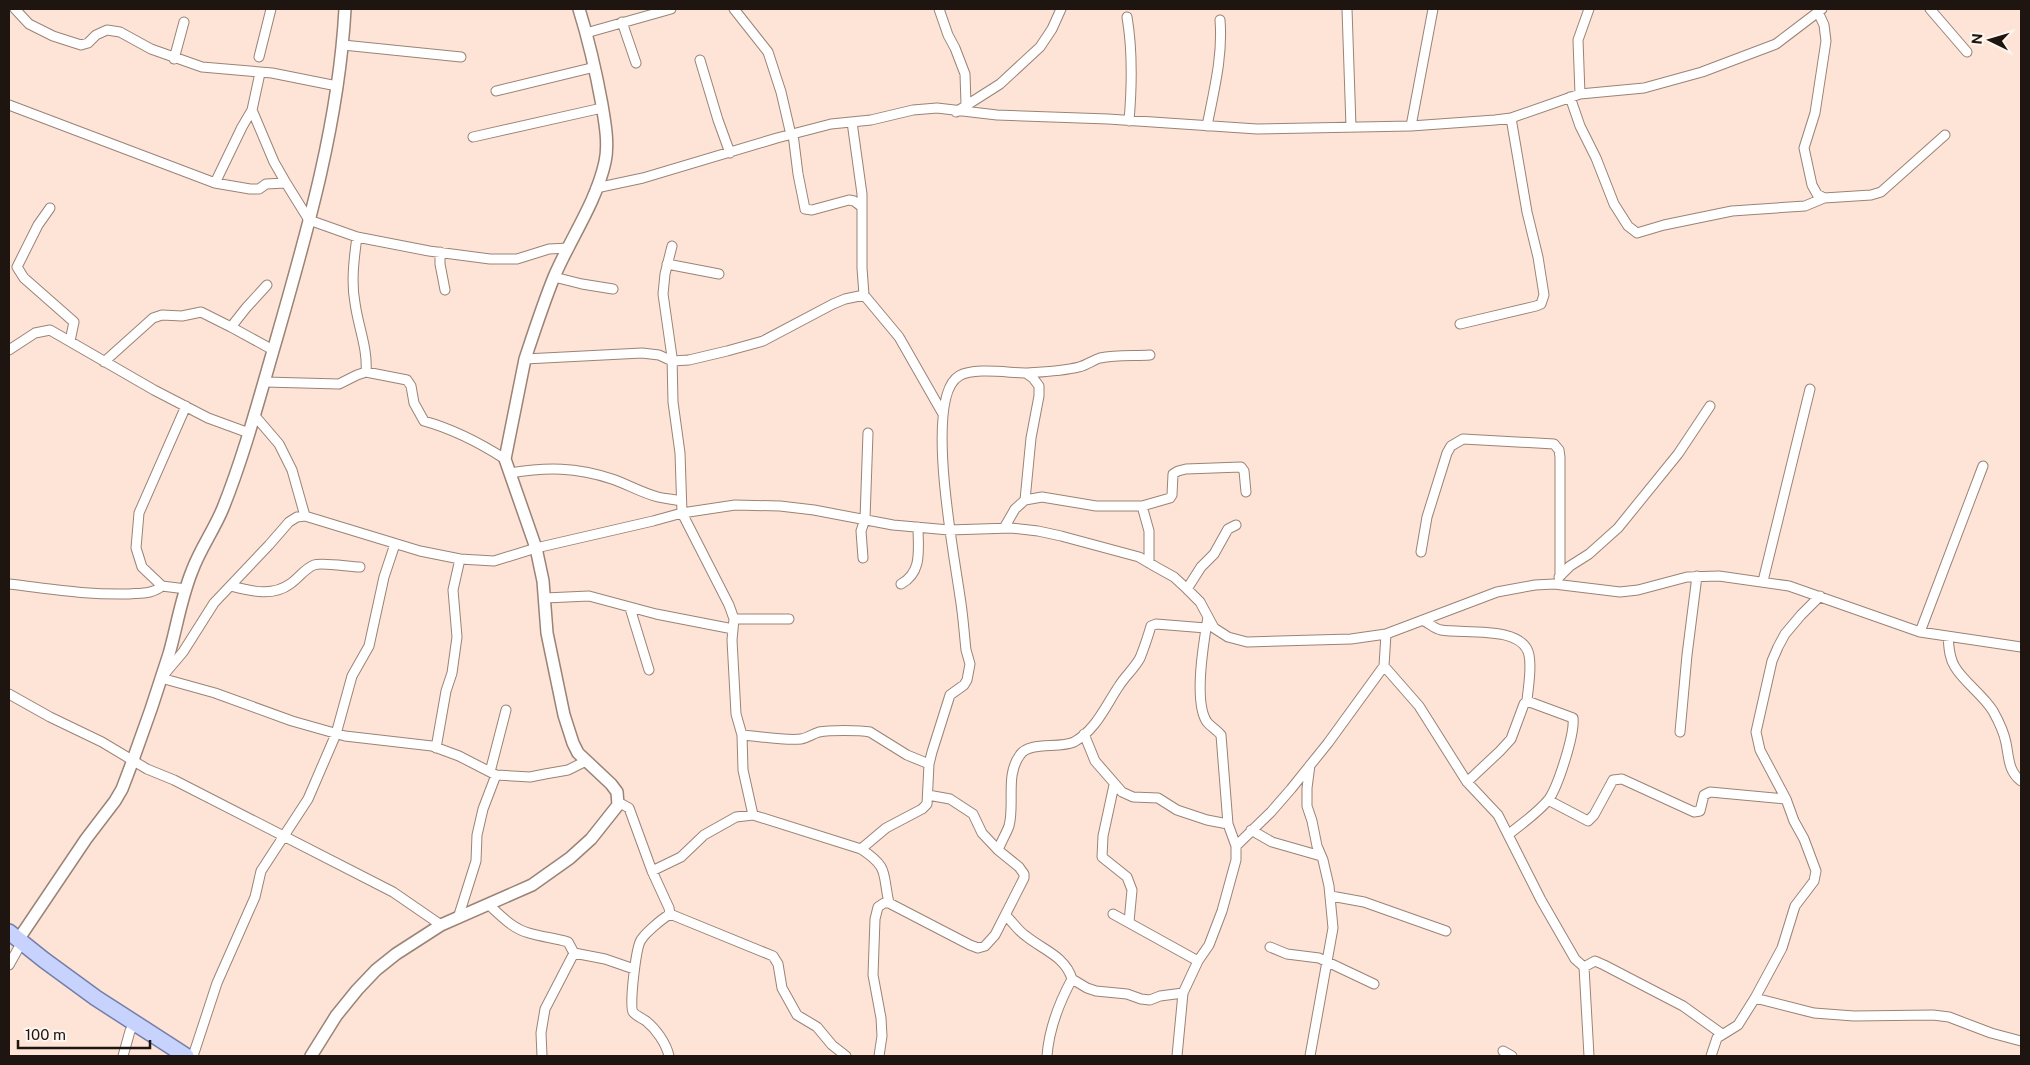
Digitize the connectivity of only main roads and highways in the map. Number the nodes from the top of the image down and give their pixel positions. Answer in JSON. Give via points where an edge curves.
{"nodes":[{"id":1,"x":14,"y":941,"type":"edge"},
{"id":2,"x":132,"y":1027,"type":"junction"},
{"id":3,"x":170,"y":1056,"type":"edge"},
{"id":4,"x":186,"y":1056,"type":"edge"}],
"edges":[{"from":1,"to":2,"type":"main road"},
{"from":2,"to":3,"type":"main road"},
{"from":2,"to":4,"type":"main road"}]}
